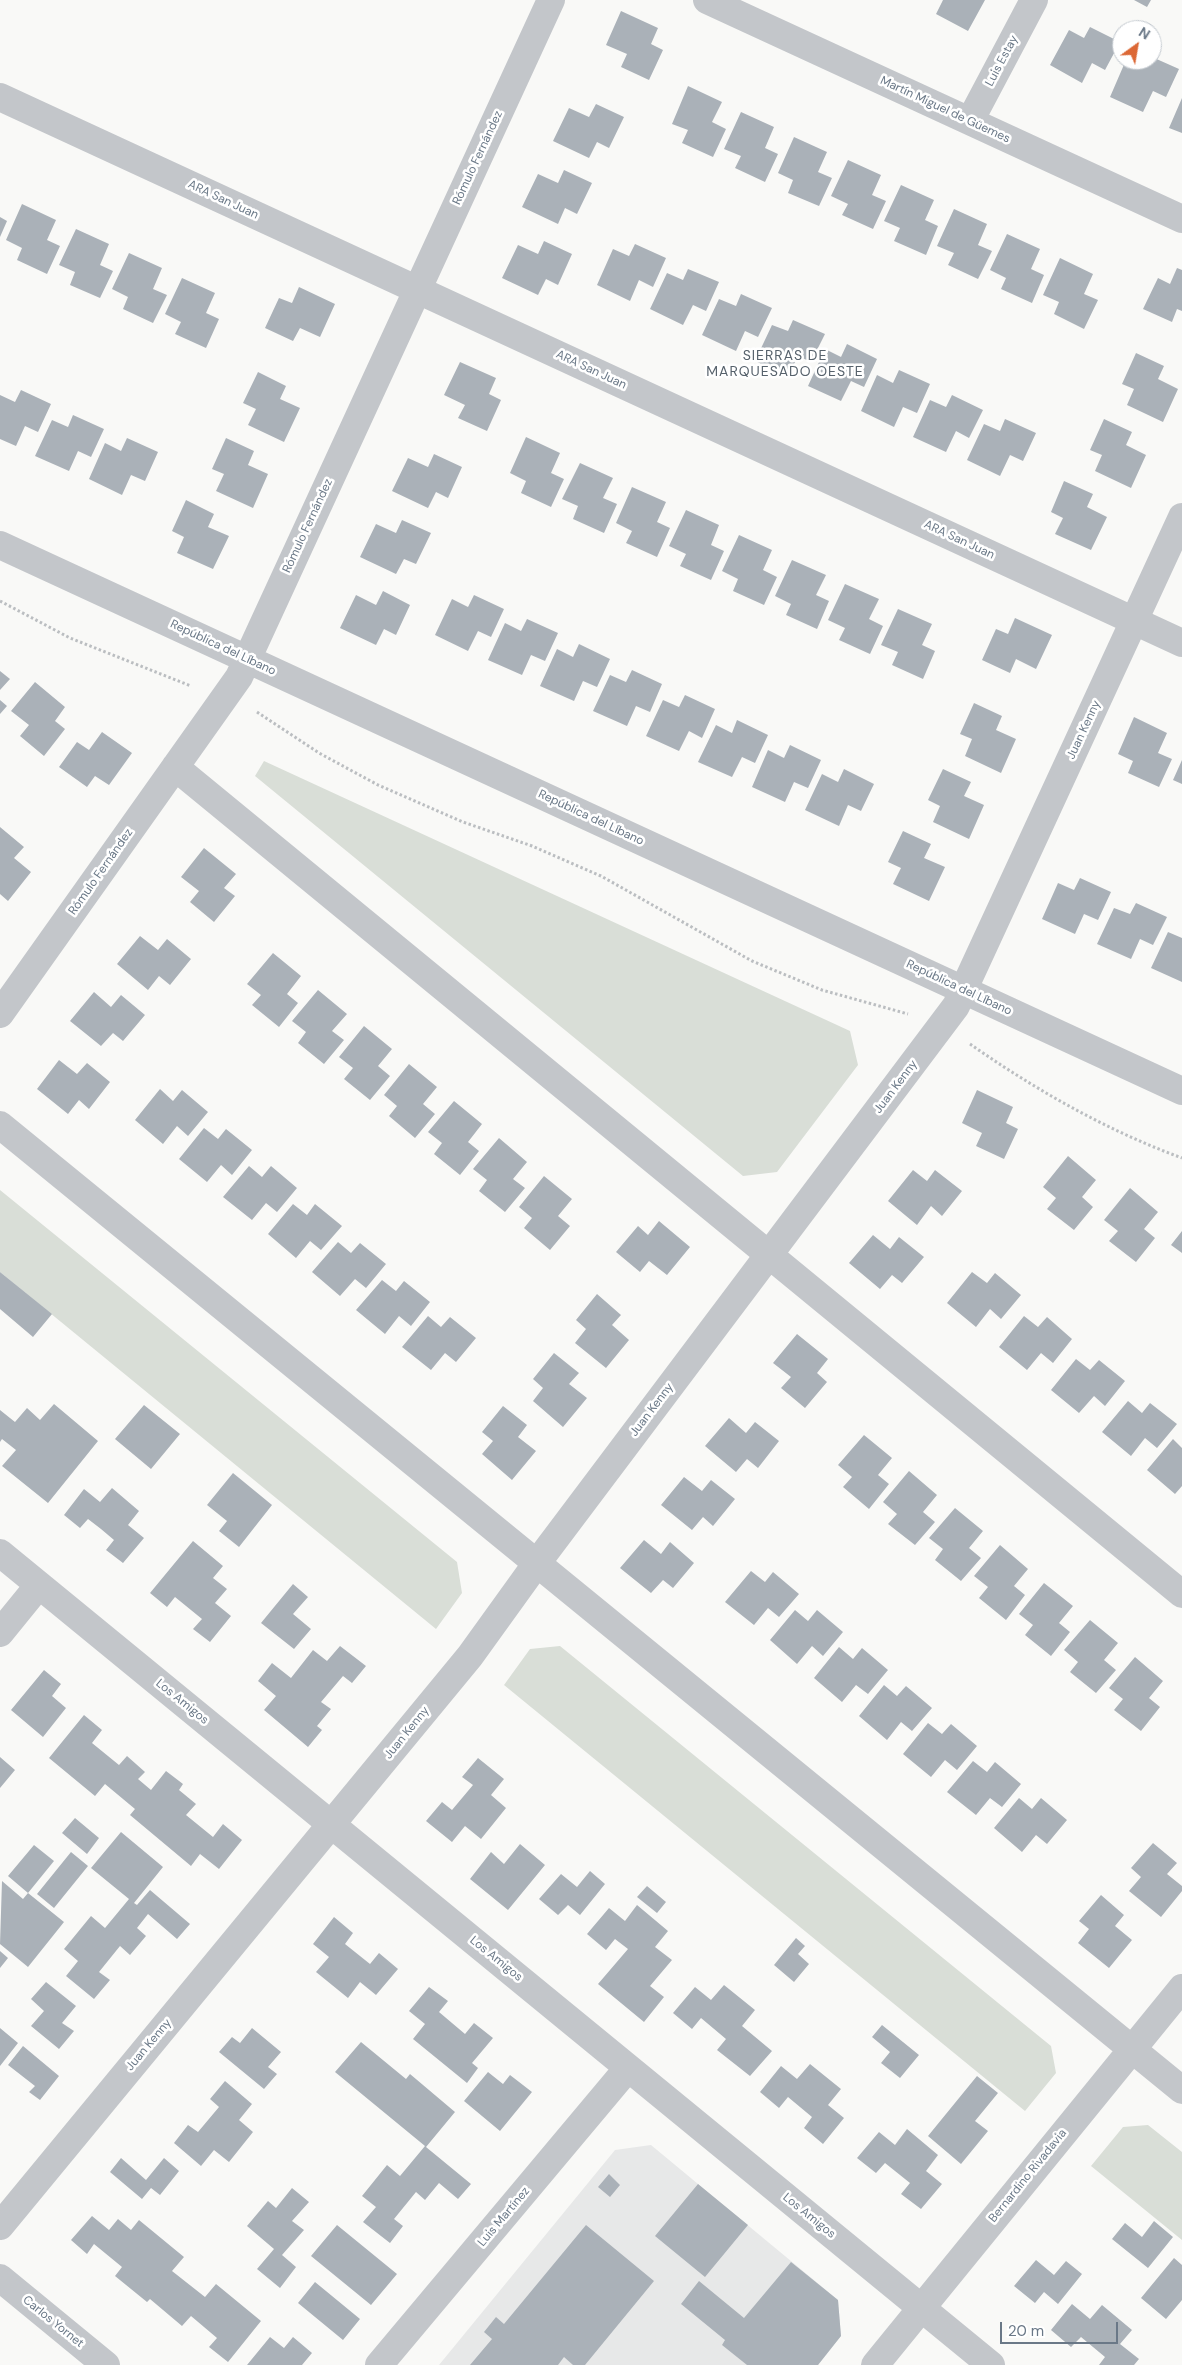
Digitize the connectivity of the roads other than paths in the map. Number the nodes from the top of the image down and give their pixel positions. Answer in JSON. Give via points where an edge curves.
{"nodes":[{"id":1,"x":550,"y":0,"type":"edge"},
{"id":2,"x":707,"y":0,"type":"edge"},
{"id":3,"x":1034,"y":0,"type":"edge"},
{"id":4,"x":0,"y":97,"type":"edge"},
{"id":5,"x":970,"y":121,"type":"junction"},
{"id":6,"x":1182,"y":219,"type":"edge"},
{"id":7,"x":417,"y":290,"type":"junction"},
{"id":8,"x":1182,"y":517,"type":"edge"},
{"id":9,"x":0,"y":546,"type":"edge"},
{"id":10,"x":1134,"y":621,"type":"junction"},
{"id":11,"x":1182,"y":643,"type":"edge"},
{"id":12,"x":247,"y":659,"type":"junction"},
{"id":13,"x":175,"y":767,"type":"junction"},
{"id":14,"x":964,"y":990,"type":"junction"},
{"id":15,"x":0,"y":1014,"type":"edge"},
{"id":16,"x":1182,"y":1091,"type":"edge"},
{"id":17,"x":0,"y":1125,"type":"edge"},
{"id":18,"x":769,"y":1255,"type":"junction"},
{"id":19,"x":0,"y":1553,"type":"edge"},
{"id":20,"x":537,"y":1564,"type":"junction"},
{"id":21,"x":39,"y":1585,"type":"junction"},
{"id":22,"x":1182,"y":1594,"type":"edge"},
{"id":23,"x":0,"y":1633,"type":"edge"},
{"id":24,"x":332,"y":1824,"type":"junction"},
{"id":25,"x":1182,"y":1988,"type":"edge"},
{"id":26,"x":1131,"y":2049,"type":"junction"},
{"id":27,"x":628,"y":2068,"type":"junction"},
{"id":28,"x":1182,"y":2090,"type":"edge"},
{"id":29,"x":0,"y":2226,"type":"edge"},
{"id":30,"x":0,"y":2278,"type":"edge"},
{"id":31,"x":921,"y":2308,"type":"junction"},
{"id":32,"x":106,"y":2365,"type":"edge"},
{"id":33,"x":379,"y":2365,"type":"edge"},
{"id":34,"x":875,"y":2365,"type":"edge"},
{"id":35,"x":991,"y":2365,"type":"edge"}],
"edges":[{"from":1,"to":7,"type":"street","name":"Rómulo Fernández"},
{"from":2,"to":5,"type":"street","name":"Martín Miguel de Güemes"},
{"from":3,"to":5,"type":"street","name":"Luis Estay"},
{"from":4,"to":7,"type":"street","name":"ARA San Juan"},
{"from":5,"to":6,"type":"street","name":"Martín Miguel de Güemes"},
{"from":7,"to":10,"type":"street","name":"ARA San Juan"},
{"from":7,"to":12,"type":"street","name":"Rómulo Fernández"},
{"from":8,"to":10,"type":"street","name":"Juan Kenny"},
{"from":9,"to":12,"type":"street","name":"República del Líbano"},
{"from":10,"to":11,"type":"street","name":"ARA San Juan"},
{"from":10,"to":14,"type":"street","name":"Juan Kenny"},
{"from":12,"to":13,"type":"street","name":"Rómulo Fernández","via":[[239,677]]},
{"from":12,"to":14,"type":"street","name":"República del Líbano"},
{"from":13,"to":15,"type":"street","name":"Rómulo Fernández"},
{"from":13,"to":18,"type":"street"},
{"from":14,"to":16,"type":"street","name":"República del Líbano"},
{"from":14,"to":18,"type":"street","name":"Juan Kenny","via":[[956,1006]]},
{"from":17,"to":20,"type":"street"},
{"from":18,"to":20,"type":"street","name":"Juan Kenny"},
{"from":18,"to":22,"type":"street"},
{"from":19,"to":21,"type":"street","name":"Los Amigos"},
{"from":20,"to":24,"type":"street","name":"Juan Kenny","via":[[470,1656]]},
{"from":20,"to":26,"type":"street"},
{"from":21,"to":23,"type":"street"},
{"from":21,"to":24,"type":"street","name":"Los Amigos"},
{"from":24,"to":27,"type":"street","name":"Los Amigos"},
{"from":24,"to":29,"type":"street","name":"Juan Kenny"},
{"from":25,"to":26,"type":"street","name":"Bernardino Rivadavia"},
{"from":26,"to":28,"type":"street"},
{"from":26,"to":31,"type":"street","name":"Bernardino Rivadavia"},
{"from":27,"to":31,"type":"street","name":"Los Amigos"},
{"from":27,"to":33,"type":"street","name":"Luis Martínez"},
{"from":30,"to":32,"type":"street","name":"Carlos Yornet"},
{"from":31,"to":34,"type":"street","name":"Bernardino Rivadavia"},
{"from":31,"to":35,"type":"street","name":"Los Amigos"}]}
